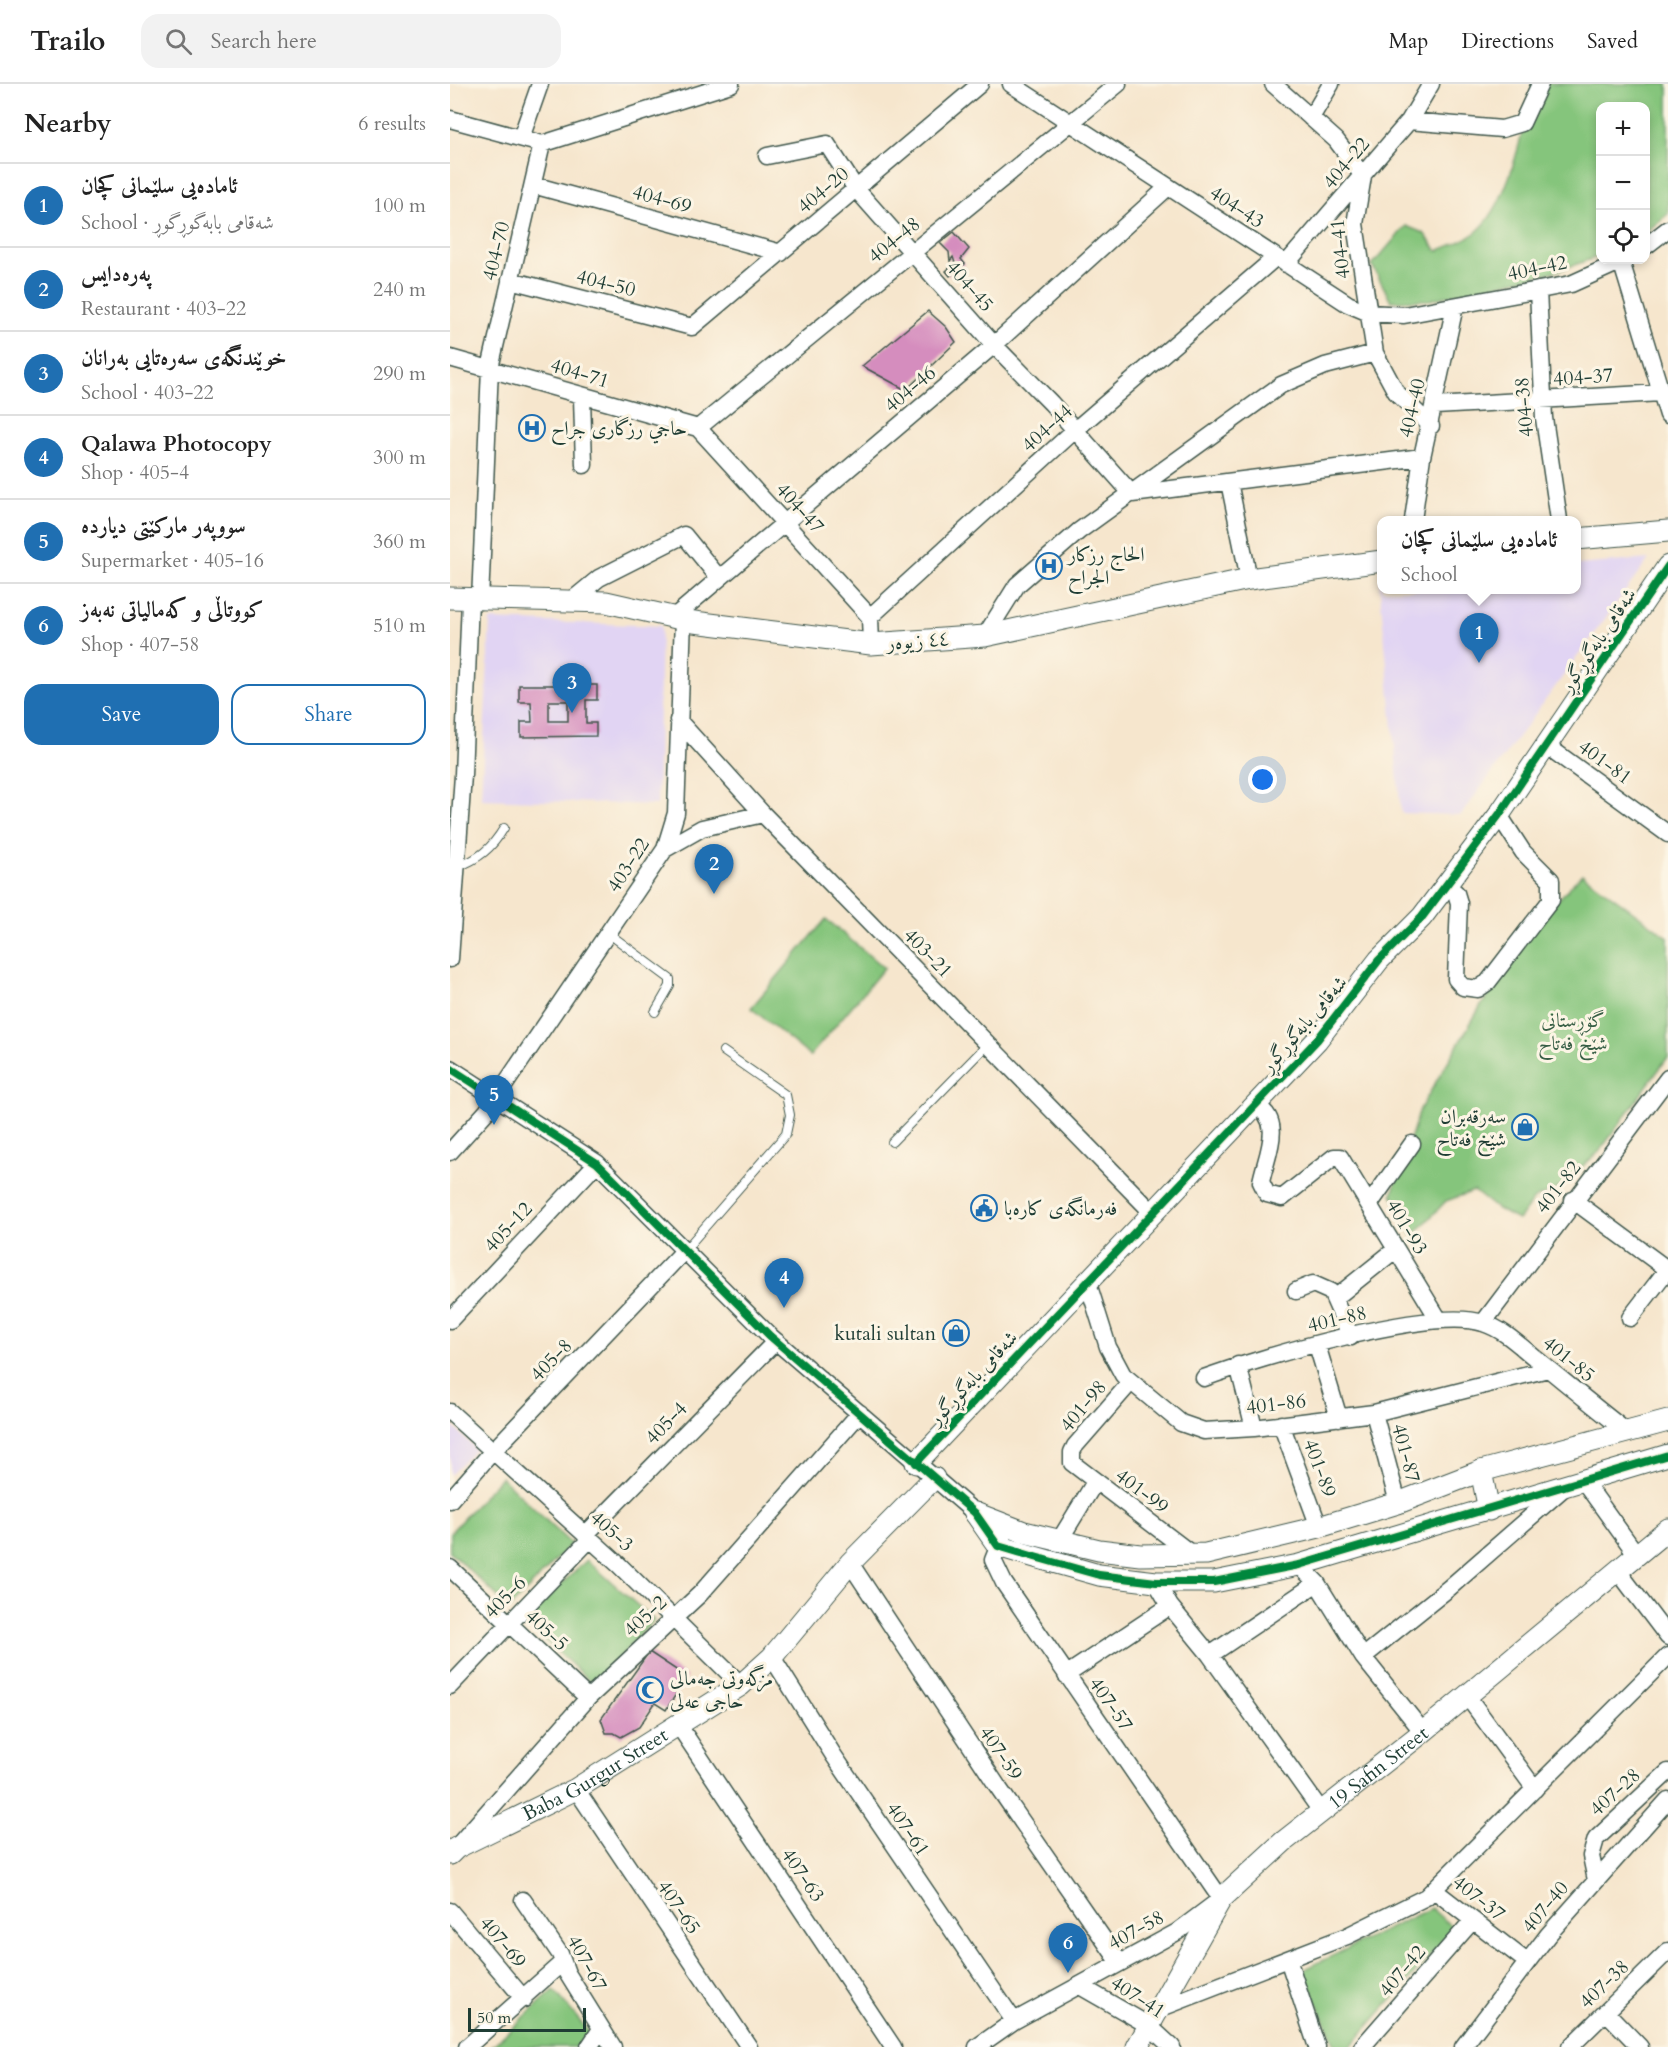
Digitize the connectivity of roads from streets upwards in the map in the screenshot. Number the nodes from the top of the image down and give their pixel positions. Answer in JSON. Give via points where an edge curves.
{"nodes":[{"id":1,"x":540,"y":84,"type":"edge"},
{"id":2,"x":731,"y":84,"type":"edge"},
{"id":3,"x":980,"y":84,"type":"edge"},
{"id":4,"x":1011,"y":84,"type":"edge"},
{"id":5,"x":1118,"y":84,"type":"edge"},
{"id":6,"x":1273,"y":84,"type":"edge"},
{"id":7,"x":1331,"y":84,"type":"edge"},
{"id":8,"x":1431,"y":84,"type":"edge"},
{"id":9,"x":1540,"y":84,"type":"edge"},
{"id":10,"x":1311,"y":118,"type":"junction"},
{"id":11,"x":450,"y":119,"type":"edge"},
{"id":12,"x":1408,"y":121,"type":"junction"},
{"id":13,"x":1071,"y":123,"type":"junction"},
{"id":14,"x":521,"y":138,"type":"junction"},
{"id":15,"x":542,"y":144,"type":"junction"},
{"id":16,"x":767,"y":156,"type":"dead end"},
{"id":17,"x":1363,"y":176,"type":"junction"},
{"id":18,"x":533,"y":185,"type":"junction"},
{"id":19,"x":1168,"y":187,"type":"junction"},
{"id":20,"x":856,"y":189,"type":"junction"},
{"id":21,"x":1668,"y":229,"type":"edge"},
{"id":22,"x":1650,"y":243,"type":"edge"},
{"id":23,"x":913,"y":252,"type":"junction"},
{"id":24,"x":781,"y":253,"type":"junction"},
{"id":25,"x":1281,"y":260,"type":"junction"},
{"id":26,"x":1614,"y":264,"type":"edge"},
{"id":27,"x":1623,"y":264,"type":"edge"},
{"id":28,"x":510,"y":280,"type":"junction"},
{"id":29,"x":1538,"y":290,"type":"junction"},
{"id":30,"x":1455,"y":306,"type":"junction"},
{"id":31,"x":1369,"y":313,"type":"junction"},
{"id":32,"x":692,"y":327,"type":"joint"},
{"id":33,"x":994,"y":345,"type":"junction"},
{"id":34,"x":1375,"y":353,"type":"junction"},
{"id":35,"x":450,"y":358,"type":"edge"},
{"id":36,"x":490,"y":368,"type":"junction"},
{"id":37,"x":1661,"y":393,"type":"junction"},
{"id":38,"x":582,"y":397,"type":"junction"},
{"id":39,"x":1543,"y":400,"type":"junction"},
{"id":40,"x":1435,"y":406,"type":"junction"},
{"id":41,"x":1668,"y":415,"type":"edge"},
{"id":42,"x":1431,"y":426,"type":"junction"},
{"id":43,"x":698,"y":428,"type":"junction"},
{"id":44,"x":1075,"y":430,"type":"junction"},
{"id":45,"x":1422,"y":457,"type":"junction"},
{"id":46,"x":584,"y":465,"type":"dead end"},
{"id":47,"x":1229,"y":482,"type":"junction"},
{"id":48,"x":1131,"y":494,"type":"junction"},
{"id":49,"x":1414,"y":516,"type":"edge"},
{"id":50,"x":1558,"y":516,"type":"edge"},
{"id":51,"x":785,"y":522,"type":"junction"},
{"id":52,"x":1668,"y":531,"type":"edge"},
{"id":53,"x":1581,"y":539,"type":"edge"},
{"id":54,"x":1377,"y":562,"type":"edge"},
{"id":55,"x":1668,"y":566,"type":"edge"},
{"id":56,"x":720,"y":578,"type":"junction"},
{"id":57,"x":1249,"y":579,"type":"junction"},
{"id":58,"x":467,"y":600,"type":"edge"},
{"id":59,"x":571,"y":601,"type":"junction"},
{"id":60,"x":870,"y":616,"type":"junction"},
{"id":61,"x":678,"y":618,"type":"junction"},
{"id":62,"x":985,"y":636,"type":"junction"},
{"id":63,"x":871,"y":644,"type":"junction"},
{"id":64,"x":678,"y":720,"type":"junction"},
{"id":65,"x":1547,"y":746,"type":"junction"},
{"id":66,"x":763,"y":814,"type":"junction"},
{"id":67,"x":1499,"y":815,"type":"junction"},
{"id":68,"x":1668,"y":834,"type":"edge"},
{"id":69,"x":665,"y":849,"type":"junction"},
{"id":70,"x":1446,"y":885,"type":"junction"},
{"id":71,"x":450,"y":946,"type":"edge"},
{"id":72,"x":450,"y":959,"type":"edge"},
{"id":73,"x":450,"y":1068,"type":"edge"},
{"id":74,"x":1668,"y":1078,"type":"edge"},
{"id":75,"x":496,"y":1096,"type":"junction"},
{"id":76,"x":1254,"y":1104,"type":"junction"},
{"id":77,"x":1412,"y":1144,"type":"dead end"},
{"id":78,"x":450,"y":1152,"type":"edge"},
{"id":79,"x":597,"y":1163,"type":"junction"},
{"id":80,"x":1573,"y":1200,"type":"junction"},
{"id":81,"x":1369,"y":1205,"type":"junction"},
{"id":82,"x":1152,"y":1212,"type":"junction"},
{"id":83,"x":1395,"y":1250,"type":"junction"},
{"id":84,"x":684,"y":1251,"type":"junction"},
{"id":85,"x":1668,"y":1270,"type":"edge"},
{"id":86,"x":1087,"y":1280,"type":"junction"},
{"id":87,"x":1296,"y":1291,"type":"dead end"},
{"id":88,"x":1335,"y":1298,"type":"junction"},
{"id":89,"x":1630,"y":1318,"type":"dead end"},
{"id":90,"x":450,"y":1320,"type":"edge"},
{"id":91,"x":1439,"y":1320,"type":"junction"},
{"id":92,"x":1483,"y":1323,"type":"junction"},
{"id":93,"x":1351,"y":1337,"type":"junction"},
{"id":94,"x":776,"y":1341,"type":"junction"},
{"id":95,"x":1317,"y":1345,"type":"junction"},
{"id":96,"x":1238,"y":1365,"type":"junction"},
{"id":97,"x":1548,"y":1369,"type":"junction"},
{"id":98,"x":1204,"y":1378,"type":"dead end"},
{"id":99,"x":1130,"y":1383,"type":"junction"},
{"id":100,"x":450,"y":1412,"type":"edge"},
{"id":101,"x":860,"y":1413,"type":"junction"},
{"id":102,"x":1374,"y":1413,"type":"junction"},
{"id":103,"x":1339,"y":1418,"type":"junction"},
{"id":104,"x":1668,"y":1421,"type":"edge"},
{"id":105,"x":1281,"y":1424,"type":"junction"},
{"id":106,"x":1254,"y":1428,"type":"junction"},
{"id":107,"x":1627,"y":1432,"type":"junction"},
{"id":108,"x":492,"y":1451,"type":"junction"},
{"id":109,"x":1668,"y":1455,"type":"edge"},
{"id":110,"x":1071,"y":1458,"type":"joint"},
{"id":111,"x":916,"y":1462,"type":"junction"},
{"id":112,"x":1481,"y":1471,"type":"junction"},
{"id":113,"x":934,"y":1478,"type":"junction"},
{"id":114,"x":1095,"y":1482,"type":"junction"},
{"id":115,"x":1575,"y":1482,"type":"junction"},
{"id":116,"x":450,"y":1500,"type":"edge"},
{"id":117,"x":1398,"y":1503,"type":"junction"},
{"id":118,"x":1489,"y":1510,"type":"junction"},
{"id":119,"x":975,"y":1513,"type":"joint"},
{"id":120,"x":1319,"y":1527,"type":"junction"},
{"id":121,"x":1668,"y":1529,"type":"edge"},
{"id":122,"x":1003,"y":1536,"type":"junction"},
{"id":123,"x":588,"y":1537,"type":"junction"},
{"id":124,"x":1059,"y":1541,"type":"junction"},
{"id":125,"x":1193,"y":1555,"type":"junction"},
{"id":126,"x":1637,"y":1556,"type":"junction"},
{"id":127,"x":850,"y":1563,"type":"junction"},
{"id":128,"x":1299,"y":1565,"type":"junction"},
{"id":129,"x":450,"y":1568,"type":"edge"},
{"id":130,"x":1618,"y":1571,"type":"junction"},
{"id":131,"x":1156,"y":1582,"type":"junction"},
{"id":132,"x":1317,"y":1583,"type":"junction"},
{"id":133,"x":1170,"y":1606,"type":"junction"},
{"id":134,"x":673,"y":1618,"type":"junction"},
{"id":135,"x":508,"y":1623,"type":"junction"},
{"id":136,"x":1668,"y":1637,"type":"edge"},
{"id":137,"x":1210,"y":1655,"type":"junction"},
{"id":138,"x":1668,"y":1656,"type":"edge"},
{"id":139,"x":772,"y":1657,"type":"junction"},
{"id":140,"x":1363,"y":1657,"type":"junction"},
{"id":141,"x":1066,"y":1675,"type":"junction"},
{"id":142,"x":741,"y":1685,"type":"junction"},
{"id":143,"x":450,"y":1686,"type":"edge"},
{"id":144,"x":1467,"y":1696,"type":"junction"},
{"id":145,"x":588,"y":1698,"type":"junction"},
{"id":146,"x":679,"y":1726,"type":"junction"},
{"id":147,"x":1423,"y":1732,"type":"junction"},
{"id":148,"x":1668,"y":1772,"type":"edge"},
{"id":149,"x":576,"y":1789,"type":"junction"},
{"id":150,"x":1535,"y":1789,"type":"junction"},
{"id":151,"x":1668,"y":1800,"type":"edge"},
{"id":152,"x":1321,"y":1811,"type":"junction"},
{"id":153,"x":453,"y":1851,"type":"edge"},
{"id":154,"x":1596,"y":1880,"type":"junction"},
{"id":155,"x":1434,"y":1890,"type":"junction"},
{"id":156,"x":1221,"y":1899,"type":"junction"},
{"id":157,"x":523,"y":1900,"type":"dead end"},
{"id":158,"x":450,"y":1911,"type":"edge"},
{"id":159,"x":1473,"y":1920,"type":"junction"},
{"id":160,"x":1668,"y":1951,"type":"edge"},
{"id":161,"x":1288,"y":1959,"type":"junction"},
{"id":162,"x":563,"y":1962,"type":"junction"},
{"id":163,"x":1527,"y":1962,"type":"junction"},
{"id":164,"x":1120,"y":1963,"type":"junction"},
{"id":165,"x":1080,"y":1986,"type":"junction"},
{"id":166,"x":524,"y":1999,"type":"junction"},
{"id":167,"x":1606,"y":2012,"type":"junction"},
{"id":168,"x":1152,"y":2018,"type":"junction"},
{"id":169,"x":1014,"y":2021,"type":"junction"},
{"id":170,"x":601,"y":2029,"type":"junction"},
{"id":171,"x":985,"y":2044,"type":"edge"},
{"id":172,"x":467,"y":2047,"type":"edge"},
{"id":173,"x":589,"y":2047,"type":"edge"},
{"id":174,"x":614,"y":2047,"type":"edge"},
{"id":175,"x":749,"y":2047,"type":"edge"},
{"id":176,"x":893,"y":2047,"type":"edge"},
{"id":177,"x":1137,"y":2047,"type":"edge"},
{"id":178,"x":1172,"y":2047,"type":"edge"},
{"id":179,"x":1317,"y":2047,"type":"edge"},
{"id":180,"x":1362,"y":2047,"type":"edge"},
{"id":181,"x":1463,"y":2047,"type":"edge"},
{"id":182,"x":1570,"y":2047,"type":"edge"},
{"id":183,"x":1640,"y":2047,"type":"edge"}],
"edges":[{"from":1,"to":14,"type":"street"},
{"from":2,"to":15,"type":"street"},
{"from":3,"to":20,"type":"street","name":"404-20"},
{"from":4,"to":13,"type":"street","name":"404-43"},
{"from":5,"to":13,"type":"street","name":"404-48"},
{"from":6,"to":10,"type":"street"},
{"from":7,"to":10,"type":"street"},
{"from":8,"to":12,"type":"street","name":"404-22"},
{"from":9,"to":12,"type":"street","via":[[1522,123],[1502,129]]},
{"from":10,"to":17,"type":"street","via":[[1336,140]]},
{"from":11,"to":14,"type":"street"},
{"from":12,"to":17,"type":"street","name":"404-22"},
{"from":13,"to":19,"type":"street","name":"404-43"},
{"from":13,"to":23,"type":"street","name":"404-48"},
{"from":14,"to":15,"type":"street"},
{"from":15,"to":18,"type":"street","name":"404-70"},
{"from":16,"to":20,"type":"street","name":"404-45","via":[[827,144]]},
{"from":17,"to":25,"type":"street","name":"404-22"},
{"from":17,"to":31,"type":"street","name":"404-41","via":[[1355,224]]},
{"from":18,"to":24,"type":"street","name":"404-69"},
{"from":18,"to":28,"type":"street","name":"404-70"},
{"from":19,"to":25,"type":"street","name":"404-43"},
{"from":19,"to":33,"type":"street","name":"404-46"},
{"from":20,"to":23,"type":"street","name":"404-45"},
{"from":20,"to":24,"type":"street","name":"404-20"},
{"from":21,"to":22,"type":"street"},
{"from":23,"to":33,"type":"street","name":"404-45"},
{"from":23,"to":43,"type":"street","name":"404-48"},
{"from":24,"to":32,"type":"street","name":"404-20"},
{"from":25,"to":31,"type":"street","name":"404-43","via":[[1348,304]]},
{"from":25,"to":44,"type":"street","name":"404-44"},
{"from":26,"to":29,"type":"street","name":"404-42","via":[[1571,284]]},
{"from":27,"to":37,"type":"street"},
{"from":28,"to":32,"type":"street","name":"404-50"},
{"from":28,"to":36,"type":"street","name":"404-70"},
{"from":29,"to":30,"type":"street","name":"404-42"},
{"from":29,"to":39,"type":"street","name":"404-38"},
{"from":30,"to":31,"type":"street","name":"404-43","via":[[1404,315]]},
{"from":30,"to":40,"type":"street","name":"404-40"},
{"from":31,"to":34,"type":"street","name":"404-41"},
{"from":33,"to":44,"type":"street","name":"404-45"},
{"from":33,"to":51,"type":"street","name":"404-46"},
{"from":34,"to":42,"type":"street","name":"404-41","via":[[1396,392]]},
{"from":34,"to":48,"type":"street","via":[[1325,366],[1281,385]]},
{"from":35,"to":36,"type":"street","name":"404-71"},
{"from":36,"to":38,"type":"street","name":"404-71"},
{"from":36,"to":58,"type":"street","name":"404-70"},
{"from":37,"to":39,"type":"street","name":"404-37"},
{"from":37,"to":41,"type":"street"},
{"from":38,"to":43,"type":"street","name":"404-71"},
{"from":38,"to":46,"type":"street"},
{"from":39,"to":40,"type":"street","name":"404-37"},
{"from":39,"to":50,"type":"street","name":"404-38"},
{"from":40,"to":42,"type":"street","name":"404-40"},
{"from":42,"to":45,"type":"street","name":"404-40"},
{"from":43,"to":51,"type":"street","name":"404-47"},
{"from":44,"to":48,"type":"street","name":"404-45"},
{"from":44,"to":60,"type":"street","name":"404-44"},
{"from":45,"to":47,"type":"street"},
{"from":45,"to":49,"type":"street","name":"404-40"},
{"from":47,"to":48,"type":"street"},
{"from":47,"to":57,"type":"street"},
{"from":48,"to":62,"type":"street","via":[[1079,531],[1017,585]]},
{"from":51,"to":56,"type":"street","name":"404-46"},
{"from":51,"to":60,"type":"street","name":"404-47"},
{"from":52,"to":53,"type":"street"},
{"from":54,"to":57,"type":"street","name":"٤٤ زیوەر"},
{"from":55,"to":65,"type":"street","name":"شەقامی بابەگوڕگوڕ"},
{"from":56,"to":59,"type":"street","via":[[684,535],[599,578]]},
{"from":56,"to":61,"type":"street","name":"404-46"},
{"from":57,"to":62,"type":"street","name":"٤٤ زیوەر"},
{"from":58,"to":59,"type":"street","name":"٤٤ زیوەر"},
{"from":58,"to":71,"type":"street","name":"404-70"},
{"from":59,"to":61,"type":"street","name":"٤٤ زیوەر","via":[[606,602]]},
{"from":60,"to":63,"type":"street"},
{"from":61,"to":63,"type":"street","name":"٤٤ زیوەر"},
{"from":61,"to":64,"type":"street","name":"403-22"},
{"from":62,"to":63,"type":"street","name":"٤٤ زیوەر"},
{"from":64,"to":66,"type":"street","name":"403-21"},
{"from":64,"to":69,"type":"street","name":"403-22","via":[[676,813]]},
{"from":65,"to":67,"type":"street","name":"شەقامی بابەگوڕگوڕ"},
{"from":65,"to":68,"type":"street","name":"401-81"},
{"from":66,"to":69,"type":"street","via":[[702,828]]},
{"from":66,"to":82,"type":"street","name":"403-21"},
{"from":67,"to":70,"type":"street","name":"شەقامی بابەگوڕگوڕ"},
{"from":67,"to":70,"type":"street","via":[[1523,852],[1551,880],[1553,891],[1551,900],[1488,982],[1478,989],[1463,987],[1456,979],[1459,903],[1456,893]]},
{"from":69,"to":75,"type":"street","name":"403-22"},
{"from":70,"to":76,"type":"street","name":"شەقامی بابەگوڕگوڕ","via":[[1422,917],[1379,960],[1317,1040]]},
{"from":71,"to":72,"type":"street","name":"404-70"},
{"from":73,"to":75,"type":"street"},
{"from":74,"to":80,"type":"street","name":"401-82"},
{"from":75,"to":78,"type":"street","name":"403-22"},
{"from":75,"to":79,"type":"street"},
{"from":76,"to":81,"type":"street","name":"401-93","via":[[1265,1111],[1273,1129],[1261,1182],[1267,1194],[1282,1198],[1338,1157]]},
{"from":76,"to":82,"type":"street","name":"شەقامی بابەگوڕگوڕ"},
{"from":77,"to":81,"type":"street"},
{"from":79,"to":84,"type":"street"},
{"from":79,"to":90,"type":"street","name":"405-12"},
{"from":80,"to":85,"type":"street"},
{"from":80,"to":92,"type":"street","name":"401-82"},
{"from":81,"to":83,"type":"street","name":"401-93"},
{"from":82,"to":86,"type":"street","name":"شەقامی بابەگوڕگوڕ"},
{"from":83,"to":88,"type":"street"},
{"from":83,"to":91,"type":"street","name":"401-93"},
{"from":84,"to":94,"type":"street"},
{"from":84,"to":108,"type":"street","name":"405-8"},
{"from":85,"to":89,"type":"street"},
{"from":86,"to":99,"type":"street","name":"401-86","via":[[1112,1357]]},
{"from":86,"to":111,"type":"street","name":"شەقامی بابەگوڕگوڕ"},
{"from":87,"to":88,"type":"street","via":[[1319,1284]]},
{"from":88,"to":93,"type":"street"},
{"from":91,"to":92,"type":"street","name":"401-88"},
{"from":91,"to":93,"type":"street","name":"401-88"},
{"from":92,"to":97,"type":"street","name":"401-85","via":[[1502,1332]]},
{"from":93,"to":95,"type":"street","name":"401-88"},
{"from":94,"to":101,"type":"street"},
{"from":94,"to":123,"type":"street","name":"405-4"},
{"from":95,"to":96,"type":"street","name":"401-88"},
{"from":95,"to":103,"type":"street"},
{"from":96,"to":98,"type":"street","name":"401-88"},
{"from":96,"to":106,"type":"street"},
{"from":97,"to":102,"type":"street","name":"401-86"},
{"from":97,"to":107,"type":"street","name":"401-85"},
{"from":99,"to":106,"type":"street","name":"401-86","via":[[1189,1427],[1212,1431]]},
{"from":99,"to":110,"type":"street","name":"401-98","via":[[1075,1446]]},
{"from":100,"to":108,"type":"street","name":"405-3"},
{"from":101,"to":111,"type":"street"},
{"from":101,"to":134,"type":"street","name":"405-2","via":[[700,1594]]},
{"from":102,"to":103,"type":"street","name":"401-86"},
{"from":102,"to":117,"type":"street","name":"401-87"},
{"from":103,"to":105,"type":"street","name":"401-86"},
{"from":104,"to":107,"type":"street"},
{"from":105,"to":106,"type":"street","name":"401-86"},
{"from":105,"to":120,"type":"street","name":"401-89"},
{"from":107,"to":112,"type":"street"},
{"from":108,"to":116,"type":"street","name":"405-8"},
{"from":108,"to":123,"type":"street","name":"405-3"},
{"from":109,"to":115,"type":"street"},
{"from":110,"to":114,"type":"street","name":"401-99","via":[[1075,1467]]},
{"from":111,"to":113,"type":"street"},
{"from":112,"to":117,"type":"street"},
{"from":112,"to":118,"type":"street"},
{"from":113,"to":119,"type":"street"},
{"from":113,"to":127,"type":"street","name":"Baba Gurgur Street"},
{"from":114,"to":124,"type":"street"},
{"from":114,"to":125,"type":"street","name":"401-99"},
{"from":115,"to":118,"type":"street"},
{"from":115,"to":126,"type":"street"},
{"from":115,"to":140,"type":"street"},
{"from":117,"to":120,"type":"street"},
{"from":118,"to":128,"type":"street"},
{"from":119,"to":122,"type":"street"},
{"from":120,"to":125,"type":"street"},
{"from":121,"to":126,"type":"street","name":"19 Safin Street"},
{"from":122,"to":124,"type":"street"},
{"from":122,"to":131,"type":"street","via":[[1099,1575]]},
{"from":122,"to":141,"type":"street","name":"407-57","via":[[994,1565]]},
{"from":123,"to":134,"type":"street","name":"405-3"},
{"from":123,"to":135,"type":"street","name":"405-6"},
{"from":124,"to":125,"type":"street","via":[[1119,1553]]},
{"from":126,"to":130,"type":"street","name":"19 Safin Street"},
{"from":127,"to":139,"type":"street","name":"Baba Gurgur Street"},
{"from":127,"to":164,"type":"street","name":"407-59"},
{"from":128,"to":131,"type":"street","via":[[1214,1582]]},
{"from":128,"to":132,"type":"street"},
{"from":129,"to":135,"type":"street","name":"405-5"},
{"from":130,"to":136,"type":"street"},
{"from":130,"to":144,"type":"street","name":"19 Safin Street"},
{"from":131,"to":133,"type":"street"},
{"from":132,"to":137,"type":"street"},
{"from":132,"to":140,"type":"street"},
{"from":133,"to":137,"type":"street"},
{"from":133,"to":141,"type":"street"},
{"from":134,"to":142,"type":"street","name":"405-3"},
{"from":134,"to":145,"type":"street","name":"405-2"},
{"from":135,"to":143,"type":"street","name":"405-6"},
{"from":135,"to":145,"type":"street","name":"405-5"},
{"from":137,"to":152,"type":"street"},
{"from":138,"to":150,"type":"street"},
{"from":139,"to":142,"type":"street","name":"Baba Gurgur Street"},
{"from":139,"to":169,"type":"street","name":"407-61","via":[[834,1756]]},
{"from":140,"to":147,"type":"street"},
{"from":141,"to":156,"type":"street","name":"407-57"},
{"from":142,"to":146,"type":"street","name":"Baba Gurgur Street"},
{"from":144,"to":147,"type":"street","name":"19 Safin Street"},
{"from":144,"to":150,"type":"street"},
{"from":145,"to":153,"type":"street","name":"405-2"},
{"from":146,"to":149,"type":"street","name":"Baba Gurgur Street"},
{"from":146,"to":176,"type":"street","name":"407-63"},
{"from":147,"to":152,"type":"street","name":"19 Safin Street"},
{"from":148,"to":154,"type":"street","name":"407-28","via":[[1601,1832],[1591,1856]]},
{"from":149,"to":153,"type":"street","name":"Baba Gurgur Street"},
{"from":149,"to":175,"type":"street","name":"407-65"},
{"from":150,"to":155,"type":"street"},
{"from":151,"to":154,"type":"street","name":"407-40"},
{"from":152,"to":156,"type":"street","name":"19 Safin Street"},
{"from":154,"to":163,"type":"street","name":"407-40"},
{"from":155,"to":159,"type":"street","name":"407-37"},
{"from":155,"to":161,"type":"street","via":[[1347,1936]]},
{"from":156,"to":164,"type":"street","name":"407-58","via":[[1177,1932]]},
{"from":156,"to":168,"type":"street","name":"19 Safin Street"},
{"from":157,"to":162,"type":"street","name":"407-67"},
{"from":158,"to":166,"type":"street","name":"407-69"},
{"from":159,"to":163,"type":"street","name":"407-37"},
{"from":159,"to":180,"type":"street","name":"407-42"},
{"from":160,"to":167,"type":"street","name":"407-38"},
{"from":161,"to":168,"type":"street"},
{"from":161,"to":179,"type":"street"},
{"from":162,"to":166,"type":"street"},
{"from":162,"to":170,"type":"street","name":"407-67"},
{"from":163,"to":181,"type":"street","name":"407-40"},
{"from":164,"to":165,"type":"street","name":"407-58"},
{"from":165,"to":168,"type":"street","name":"407-41"},
{"from":165,"to":169,"type":"street","name":"407-58"},
{"from":166,"to":172,"type":"street"},
{"from":167,"to":182,"type":"street","name":"407-38"},
{"from":167,"to":183,"type":"street"},
{"from":168,"to":177,"type":"street","name":"19 Safin Street"},
{"from":168,"to":178,"type":"street","name":"407-41"},
{"from":169,"to":171,"type":"street","name":"407-58"},
{"from":170,"to":173,"type":"street"},
{"from":170,"to":174,"type":"street","name":"407-67"}]}
